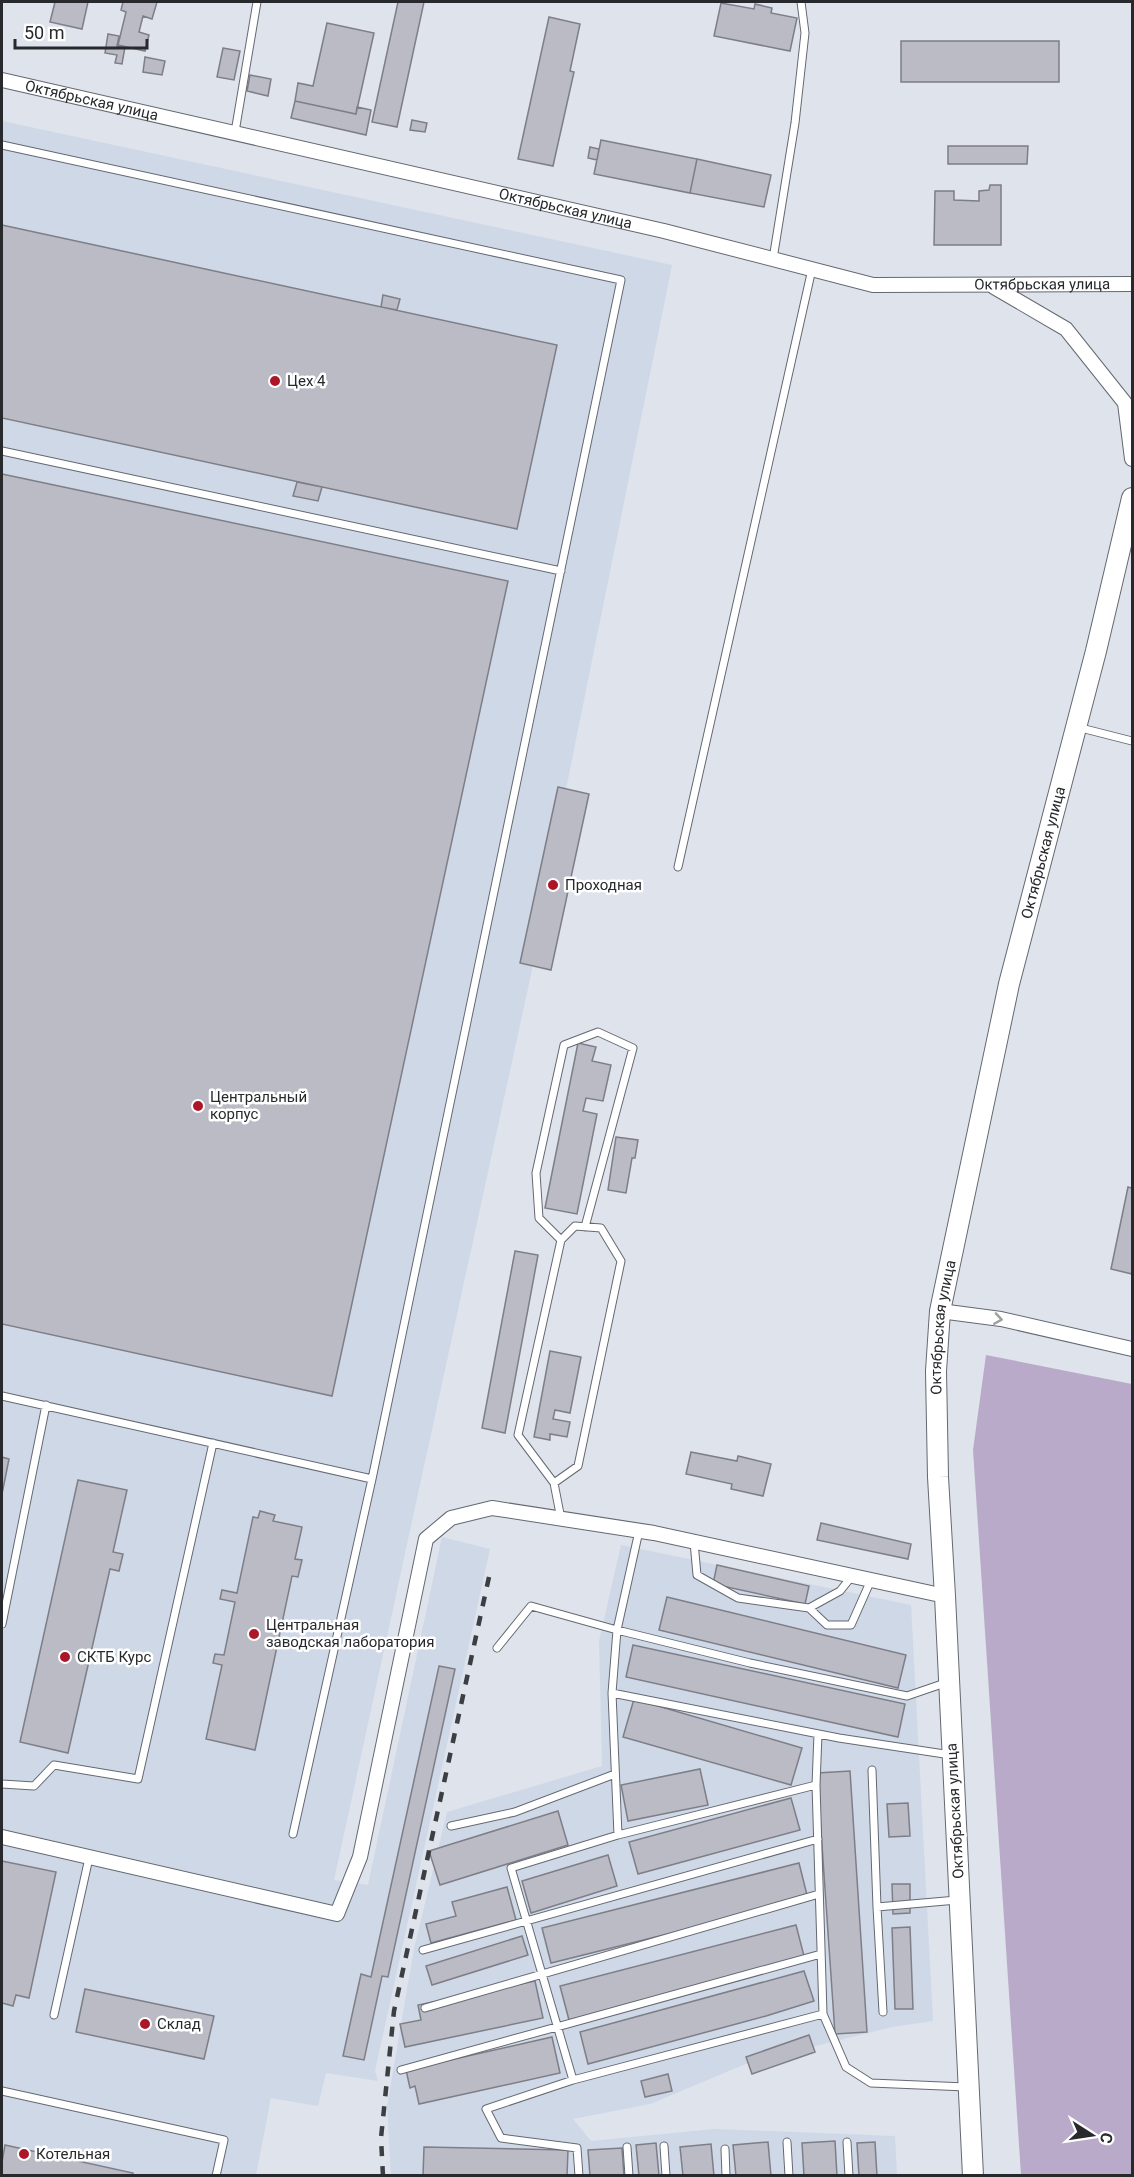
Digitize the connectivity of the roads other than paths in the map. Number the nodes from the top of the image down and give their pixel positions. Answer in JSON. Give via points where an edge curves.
{"nodes":[{"id":1,"x":257,"y":2,"type":"edge"},
{"id":2,"x":801,"y":2,"type":"edge"},
{"id":3,"x":2,"y":80,"type":"edge"},
{"id":4,"x":235,"y":132,"type":"junction"},
{"id":5,"x":2,"y":145,"type":"edge"},
{"id":6,"x":773,"y":259,"type":"junction"},
{"id":7,"x":812,"y":269,"type":"junction"},
{"id":8,"x":1132,"y":284,"type":"edge"},
{"id":9,"x":992,"y":286,"type":"junction"},
{"id":10,"x":2,"y":451,"type":"edge"},
{"id":11,"x":1132,"y":459,"type":"edge"},
{"id":12,"x":1132,"y":498,"type":"edge"},
{"id":13,"x":561,"y":571,"type":"junction"},
{"id":14,"x":1076,"y":727,"type":"junction"},
{"id":15,"x":1132,"y":741,"type":"edge"},
{"id":16,"x":678,"y":867,"type":"dead end"},
{"id":17,"x":585,"y":1227,"type":"junction"},
{"id":18,"x":561,"y":1240,"type":"junction"},
{"id":19,"x":940,"y":1311,"type":"junction"},
{"id":20,"x":1132,"y":1349,"type":"edge"},
{"id":21,"x":2,"y":1395,"type":"edge"},
{"id":22,"x":45,"y":1405,"type":"junction"},
{"id":23,"x":213,"y":1443,"type":"junction"},
{"id":24,"x":372,"y":1479,"type":"junction"},
{"id":25,"x":554,"y":1484,"type":"junction"},
{"id":26,"x":561,"y":1519,"type":"junction"},
{"id":27,"x":639,"y":1531,"type":"junction"},
{"id":28,"x":694,"y":1542,"type":"junction"},
{"id":29,"x":852,"y":1576,"type":"junction"},
{"id":30,"x":871,"y":1580,"type":"junction"},
{"id":31,"x":945,"y":1596,"type":"junction"},
{"id":32,"x":809,"y":1608,"type":"junction"},
{"id":33,"x":2,"y":1624,"type":"edge"},
{"id":34,"x":617,"y":1630,"type":"junction"},
{"id":35,"x":497,"y":1648,"type":"dead end"},
{"id":36,"x":949,"y":1681,"type":"junction"},
{"id":37,"x":612,"y":1693,"type":"junction"},
{"id":38,"x":818,"y":1734,"type":"junction"},
{"id":39,"x":953,"y":1755,"type":"junction"},
{"id":40,"x":872,"y":1770,"type":"dead end"},
{"id":41,"x":615,"y":1774,"type":"junction"},
{"id":42,"x":2,"y":1784,"type":"edge"},
{"id":43,"x":816,"y":1785,"type":"junction"},
{"id":44,"x":451,"y":1826,"type":"dead end"},
{"id":45,"x":293,"y":1834,"type":"dead end"},
{"id":46,"x":618,"y":1834,"type":"junction"},
{"id":47,"x":2,"y":1837,"type":"edge"},
{"id":48,"x":818,"y":1839,"type":"junction"},
{"id":49,"x":89,"y":1858,"type":"junction"},
{"id":50,"x":819,"y":1894,"type":"junction"},
{"id":51,"x":960,"y":1900,"type":"junction"},
{"id":52,"x":877,"y":1907,"type":"junction"},
{"id":53,"x":527,"y":1922,"type":"junction"},
{"id":54,"x":423,"y":1950,"type":"dead end"},
{"id":55,"x":821,"y":1954,"type":"junction"},
{"id":56,"x":542,"y":1976,"type":"junction"},
{"id":57,"x":425,"y":2008,"type":"dead end"},
{"id":58,"x":883,"y":2012,"type":"dead end"},
{"id":59,"x":823,"y":2014,"type":"junction"},
{"id":60,"x":54,"y":2015,"type":"dead end"},
{"id":61,"x":557,"y":2026,"type":"junction"},
{"id":62,"x":401,"y":2070,"type":"dead end"},
{"id":63,"x":573,"y":2080,"type":"junction"},
{"id":64,"x":969,"y":2087,"type":"junction"},
{"id":65,"x":2,"y":2091,"type":"edge"},
{"id":66,"x":787,"y":2142,"type":"dead end"},
{"id":67,"x":847,"y":2142,"type":"dead end"},
{"id":68,"x":664,"y":2146,"type":"dead end"},
{"id":69,"x":627,"y":2147,"type":"dead end"},
{"id":70,"x":725,"y":2149,"type":"dead end"},
{"id":71,"x":216,"y":2175,"type":"edge"},
{"id":72,"x":579,"y":2175,"type":"edge"},
{"id":73,"x":629,"y":2175,"type":"edge"},
{"id":74,"x":666,"y":2175,"type":"edge"},
{"id":75,"x":726,"y":2175,"type":"edge"},
{"id":76,"x":789,"y":2175,"type":"edge"},
{"id":77,"x":849,"y":2175,"type":"edge"},
{"id":78,"x":973,"y":2175,"type":"edge"}],
"edges":[{"from":1,"to":4,"type":"lane"},
{"from":2,"to":6,"type":"lane","via":[[805,33]]},
{"from":3,"to":4,"type":"street","name":"Октябрьская улица"},
{"from":4,"to":6,"type":"street","name":"Октябрьская улица"},
{"from":5,"to":13,"type":"lane","via":[[621,280]]},
{"from":6,"to":7,"type":"street","name":"Октябрьская улица"},
{"from":7,"to":9,"type":"street","name":"Октябрьская улица","via":[[873,285]]},
{"from":7,"to":16,"type":"lane"},
{"from":8,"to":9,"type":"street","name":"Октябрьская улица"},
{"from":9,"to":11,"type":"street","via":[[1066,329],[1125,403]]},
{"from":10,"to":13,"type":"lane"},
{"from":12,"to":14,"type":"main road","name":"Октябрьская улица"},
{"from":13,"to":24,"type":"lane"},
{"from":14,"to":15,"type":"lane"},
{"from":14,"to":19,"type":"main road","name":"Октябрьская улица","via":[[1009,984]]},
{"from":17,"to":18,"type":"lane","via":[[575,1226]]},
{"from":17,"to":18,"type":"lane","via":[[633,1048],[598,1032],[564,1045],[536,1173],[539,1218]]},
{"from":17,"to":25,"type":"lane","via":[[601,1228],[621,1261],[578,1466]]},
{"from":18,"to":25,"type":"lane","via":[[518,1435]]},
{"from":19,"to":20,"type":"street","one_way":true,"via":[[1001,1319]]},
{"from":19,"to":31,"type":"main road","name":"Октябрьская улица","via":[[936,1371]]},
{"from":21,"to":22,"type":"lane"},
{"from":22,"to":23,"type":"lane"},
{"from":22,"to":33,"type":"lane"},
{"from":23,"to":24,"type":"lane"},
{"from":23,"to":42,"type":"lane","via":[[138,1779],[54,1765],[34,1786]]},
{"from":24,"to":45,"type":"lane"},
{"from":25,"to":26,"type":"lane"},
{"from":26,"to":27,"type":"street"},
{"from":26,"to":49,"type":"street","via":[[492,1508],[451,1518],[426,1539],[360,1857],[338,1914]]},
{"from":27,"to":28,"type":"street"},
{"from":27,"to":34,"type":"lane"},
{"from":28,"to":29,"type":"street"},
{"from":28,"to":32,"type":"lane","via":[[697,1575],[707,1581],[738,1598]]},
{"from":29,"to":30,"type":"street"},
{"from":29,"to":32,"type":"lane","via":[[840,1591]]},
{"from":30,"to":31,"type":"street"},
{"from":30,"to":32,"type":"lane","via":[[851,1625],[827,1625]]},
{"from":31,"to":36,"type":"main road","name":"Октябрьская улица"},
{"from":34,"to":35,"type":"lane","via":[[531,1606]]},
{"from":34,"to":36,"type":"lane","via":[[907,1696]]},
{"from":34,"to":37,"type":"lane"},
{"from":36,"to":39,"type":"main road","name":"Октябрьская улица"},
{"from":37,"to":38,"type":"lane"},
{"from":37,"to":41,"type":"lane"},
{"from":38,"to":39,"type":"lane"},
{"from":38,"to":43,"type":"lane"},
{"from":39,"to":51,"type":"main road","name":"Октябрьская улица"},
{"from":40,"to":52,"type":"lane"},
{"from":41,"to":44,"type":"lane","via":[[515,1812]]},
{"from":41,"to":46,"type":"lane"},
{"from":43,"to":46,"type":"lane"},
{"from":43,"to":48,"type":"lane"},
{"from":46,"to":53,"type":"lane","via":[[511,1868]]},
{"from":47,"to":49,"type":"street"},
{"from":48,"to":50,"type":"lane"},
{"from":48,"to":53,"type":"lane"},
{"from":49,"to":60,"type":"lane"},
{"from":50,"to":55,"type":"lane"},
{"from":50,"to":56,"type":"lane"},
{"from":51,"to":52,"type":"lane"},
{"from":51,"to":64,"type":"main road","name":"Октябрьская улица"},
{"from":52,"to":58,"type":"lane"},
{"from":53,"to":54,"type":"lane"},
{"from":53,"to":56,"type":"lane"},
{"from":55,"to":59,"type":"lane"},
{"from":55,"to":61,"type":"lane"},
{"from":56,"to":57,"type":"lane"},
{"from":56,"to":61,"type":"lane"},
{"from":59,"to":63,"type":"lane"},
{"from":59,"to":64,"type":"lane","via":[[846,2067],[871,2083]]},
{"from":61,"to":62,"type":"lane"},
{"from":61,"to":63,"type":"lane"},
{"from":63,"to":72,"type":"lane","via":[[486,2109],[501,2138],[577,2148]]},
{"from":64,"to":78,"type":"main road","name":"Октябрьская улица"},
{"from":65,"to":71,"type":"lane","via":[[224,2140]]},
{"from":66,"to":76,"type":"lane"},
{"from":67,"to":77,"type":"lane"},
{"from":68,"to":74,"type":"lane"},
{"from":69,"to":73,"type":"lane"},
{"from":70,"to":75,"type":"lane"}]}
